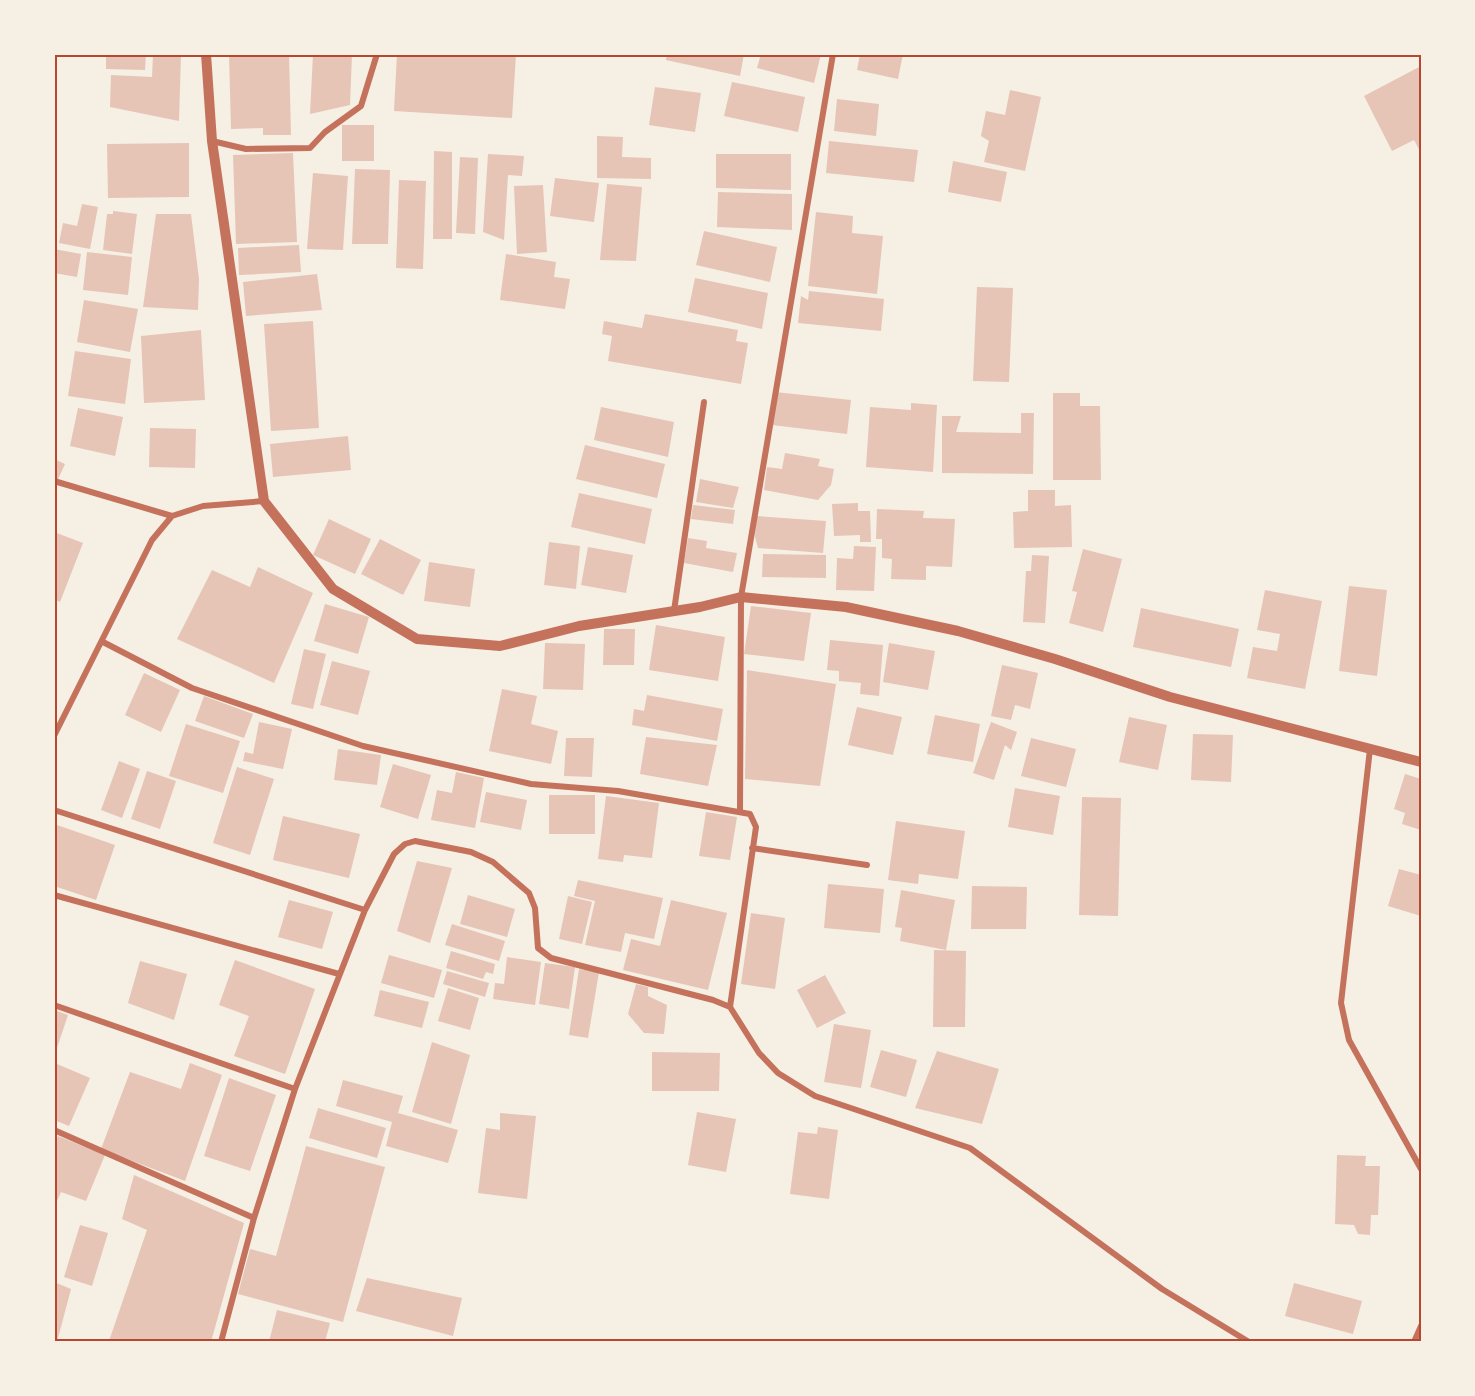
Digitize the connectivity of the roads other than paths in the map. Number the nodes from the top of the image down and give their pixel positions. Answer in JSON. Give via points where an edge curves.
{"nodes":[{"id":1,"x":206,"y":54,"type":"edge"},
{"id":2,"x":377,"y":54,"type":"edge"},
{"id":3,"x":833,"y":54,"type":"edge"},
{"id":4,"x":212,"y":141,"type":"junction"},
{"id":5,"x":704,"y":402,"type":"dead end"},
{"id":6,"x":54,"y":481,"type":"edge"},
{"id":7,"x":264,"y":501,"type":"junction"},
{"id":8,"x":172,"y":516,"type":"junction"},
{"id":9,"x":741,"y":597,"type":"junction"},
{"id":10,"x":674,"y":611,"type":"junction"},
{"id":11,"x":103,"y":642,"type":"junction"},
{"id":12,"x":54,"y":736,"type":"edge"},
{"id":13,"x":1370,"y":749,"type":"junction"},
{"id":14,"x":1421,"y":762,"type":"edge"},
{"id":15,"x":54,"y":810,"type":"edge"},
{"id":16,"x":740,"y":811,"type":"junction"},
{"id":17,"x":752,"y":848,"type":"junction"},
{"id":18,"x":867,"y":865,"type":"dead end"},
{"id":19,"x":54,"y":895,"type":"edge"},
{"id":20,"x":365,"y":909,"type":"junction"},
{"id":21,"x":339,"y":974,"type":"junction"},
{"id":22,"x":54,"y":1005,"type":"edge"},
{"id":23,"x":730,"y":1007,"type":"junction"},
{"id":24,"x":295,"y":1089,"type":"junction"},
{"id":25,"x":54,"y":1130,"type":"edge"},
{"id":26,"x":1421,"y":1169,"type":"edge"},
{"id":27,"x":254,"y":1218,"type":"junction"},
{"id":28,"x":1421,"y":1326,"type":"edge"},
{"id":29,"x":221,"y":1342,"type":"edge"},
{"id":30,"x":1249,"y":1342,"type":"edge"},
{"id":31,"x":1414,"y":1342,"type":"edge"}],
"edges":[{"from":1,"to":4,"type":"street"},
{"from":2,"to":4,"type":"street","via":[[361,106],[310,148],[246,149]]},
{"from":3,"to":9,"type":"street"},
{"from":4,"to":7,"type":"street"},
{"from":5,"to":10,"type":"street"},
{"from":6,"to":8,"type":"street"},
{"from":7,"to":8,"type":"street","via":[[203,506]]},
{"from":7,"to":10,"type":"street","via":[[333,590],[417,639],[500,646],[579,626]]},
{"from":8,"to":11,"type":"street","via":[[152,540]]},
{"from":9,"to":10,"type":"street"},
{"from":9,"to":13,"type":"street","via":[[846,607],[958,631],[1055,658],[1170,697]]},
{"from":9,"to":16,"type":"street"},
{"from":11,"to":12,"type":"street"},
{"from":11,"to":16,"type":"street","via":[[192,688],[363,746],[531,784],[618,791]]},
{"from":13,"to":14,"type":"street"},
{"from":13,"to":26,"type":"street","via":[[1341,1003],[1349,1040]]},
{"from":15,"to":20,"type":"street"},
{"from":16,"to":17,"type":"street","via":[[755,820]]},
{"from":17,"to":18,"type":"street"},
{"from":17,"to":23,"type":"street"},
{"from":19,"to":21,"type":"street"},
{"from":20,"to":21,"type":"street"},
{"from":20,"to":23,"type":"street","via":[[394,854],[405,844],[415,841],[471,852],[493,862],[529,893],[535,908],[538,948],[551,958]]},
{"from":21,"to":24,"type":"street"},
{"from":22,"to":24,"type":"street"},
{"from":23,"to":30,"type":"street","via":[[759,1053],[778,1073],[816,1096],[970,1148],[1162,1289]]},
{"from":24,"to":27,"type":"street"},
{"from":25,"to":27,"type":"street"},
{"from":27,"to":29,"type":"street"},
{"from":28,"to":31,"type":"street"}]}
